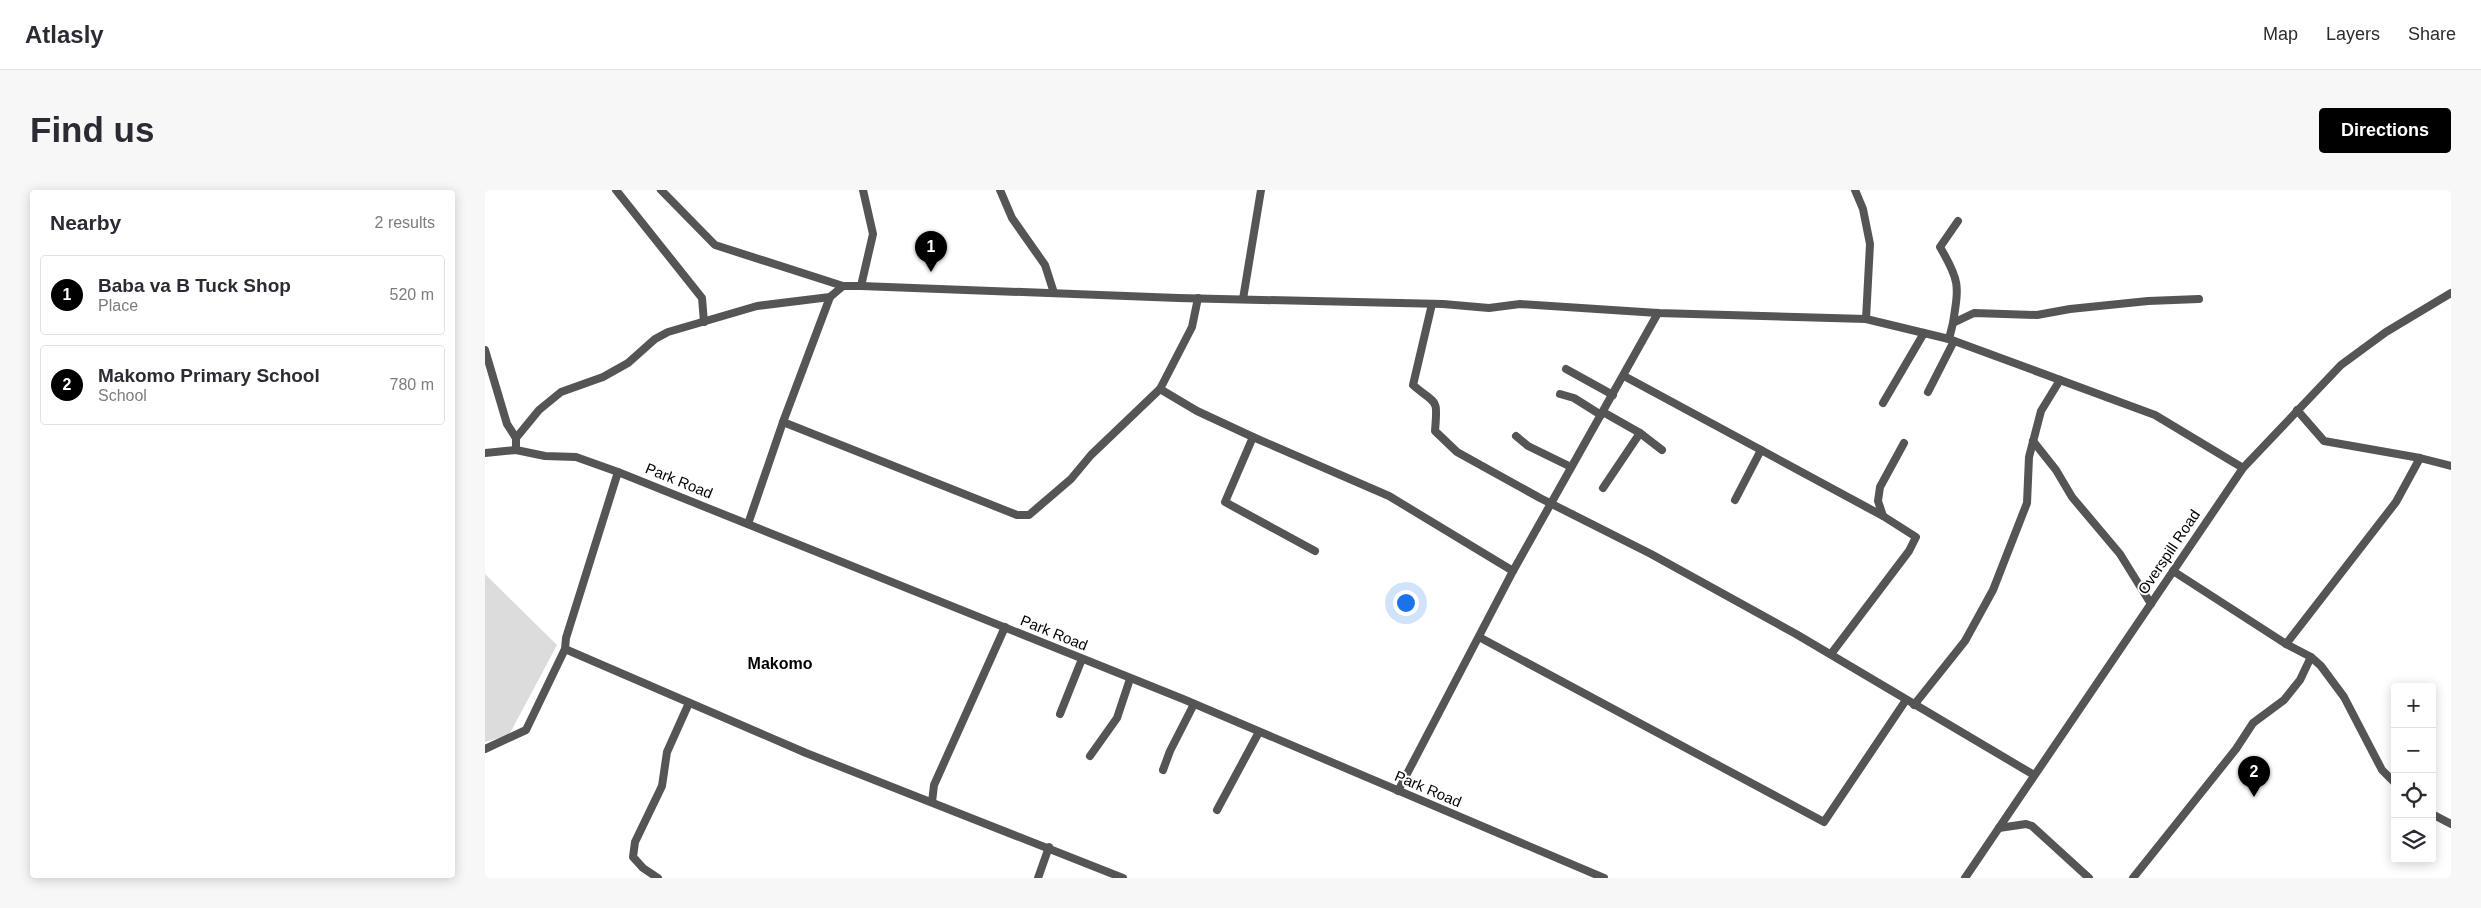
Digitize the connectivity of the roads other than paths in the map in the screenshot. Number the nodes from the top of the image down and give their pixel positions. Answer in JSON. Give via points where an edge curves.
{"nodes":[{"id":1,"x":616,"y":190,"type":"edge"},
{"id":2,"x":661,"y":190,"type":"edge"},
{"id":3,"x":863,"y":190,"type":"edge"},
{"id":4,"x":1000,"y":190,"type":"edge"},
{"id":5,"x":1261,"y":190,"type":"edge"},
{"id":6,"x":1855,"y":190,"type":"edge"},
{"id":7,"x":1958,"y":221,"type":"dead end"},
{"id":8,"x":843,"y":286,"type":"junction"},
{"id":9,"x":861,"y":286,"type":"junction"},
{"id":10,"x":1054,"y":293,"type":"junction"},
{"id":11,"x":2451,"y":293,"type":"edge"},
{"id":12,"x":830,"y":297,"type":"junction"},
{"id":13,"x":1198,"y":298,"type":"junction"},
{"id":14,"x":2199,"y":298,"type":"dead end"},
{"id":15,"x":1243,"y":299,"type":"junction"},
{"id":16,"x":1432,"y":304,"type":"junction"},
{"id":17,"x":1658,"y":313,"type":"junction"},
{"id":18,"x":1866,"y":319,"type":"junction"},
{"id":19,"x":704,"y":322,"type":"junction"},
{"id":20,"x":1953,"y":323,"type":"junction"},
{"id":21,"x":1924,"y":333,"type":"junction"},
{"id":22,"x":1952,"y":340,"type":"junction"},
{"id":23,"x":485,"y":350,"type":"edge"},
{"id":24,"x":1566,"y":369,"type":"dead end"},
{"id":25,"x":1624,"y":376,"type":"junction"},
{"id":26,"x":2060,"y":380,"type":"junction"},
{"id":27,"x":1160,"y":389,"type":"junction"},
{"id":28,"x":1928,"y":392,"type":"dead end"},
{"id":29,"x":1560,"y":394,"type":"dead end"},
{"id":30,"x":1613,"y":395,"type":"junction"},
{"id":31,"x":1883,"y":404,"type":"dead end"},
{"id":32,"x":2297,"y":410,"type":"junction"},
{"id":33,"x":1602,"y":414,"type":"junction"},
{"id":34,"x":783,"y":422,"type":"junction"},
{"id":35,"x":1641,"y":433,"type":"junction"},
{"id":36,"x":1516,"y":436,"type":"dead end"},
{"id":37,"x":1253,"y":437,"type":"junction"},
{"id":38,"x":516,"y":438,"type":"junction"},
{"id":39,"x":2033,"y":441,"type":"junction"},
{"id":40,"x":1904,"y":443,"type":"dead end"},
{"id":41,"x":517,"y":450,"type":"junction"},
{"id":42,"x":1662,"y":450,"type":"dead end"},
{"id":43,"x":1761,"y":450,"type":"junction"},
{"id":44,"x":485,"y":453,"type":"edge"},
{"id":45,"x":2420,"y":458,"type":"junction"},
{"id":46,"x":2451,"y":466,"type":"edge"},
{"id":47,"x":1571,"y":467,"type":"junction"},
{"id":48,"x":2243,"y":468,"type":"junction"},
{"id":49,"x":618,"y":472,"type":"junction"},
{"id":50,"x":1603,"y":488,"type":"dead end"},
{"id":51,"x":1735,"y":500,"type":"dead end"},
{"id":52,"x":1550,"y":503,"type":"junction"},
{"id":53,"x":1883,"y":516,"type":"junction"},
{"id":54,"x":748,"y":524,"type":"junction"},
{"id":55,"x":1315,"y":551,"type":"dead end"},
{"id":56,"x":2173,"y":570,"type":"junction"},
{"id":57,"x":1513,"y":571,"type":"junction"},
{"id":58,"x":2151,"y":604,"type":"junction"},
{"id":59,"x":1005,"y":627,"type":"junction"},
{"id":60,"x":1479,"y":637,"type":"junction"},
{"id":61,"x":2286,"y":644,"type":"junction"},
{"id":62,"x":565,"y":649,"type":"junction"},
{"id":63,"x":1831,"y":654,"type":"junction"},
{"id":64,"x":2311,"y":657,"type":"junction"},
{"id":65,"x":1082,"y":659,"type":"junction"},
{"id":66,"x":1130,"y":679,"type":"junction"},
{"id":67,"x":1907,"y":700,"type":"junction"},
{"id":68,"x":689,"y":703,"type":"junction"},
{"id":69,"x":1194,"y":704,"type":"junction"},
{"id":70,"x":1914,"y":705,"type":"junction"},
{"id":71,"x":1060,"y":714,"type":"dead end"},
{"id":72,"x":1259,"y":732,"type":"junction"},
{"id":73,"x":485,"y":749,"type":"edge"},
{"id":74,"x":1090,"y":756,"type":"dead end"},
{"id":75,"x":1163,"y":770,"type":"dead end"},
{"id":76,"x":2034,"y":775,"type":"junction"},
{"id":77,"x":2391,"y":779,"type":"edge"},
{"id":78,"x":1398,"y":791,"type":"junction"},
{"id":79,"x":932,"y":802,"type":"junction"},
{"id":80,"x":1217,"y":810,"type":"dead end"},
{"id":81,"x":2436,"y":816,"type":"edge"},
{"id":82,"x":2451,"y":824,"type":"edge"},
{"id":83,"x":1999,"y":828,"type":"junction"},
{"id":84,"x":1049,"y":847,"type":"junction"},
{"id":85,"x":1595,"y":876,"type":"edge"},
{"id":86,"x":658,"y":878,"type":"edge"},
{"id":87,"x":1038,"y":878,"type":"edge"},
{"id":88,"x":1123,"y":878,"type":"edge"},
{"id":89,"x":1604,"y":878,"type":"edge"},
{"id":90,"x":1965,"y":878,"type":"edge"},
{"id":91,"x":2089,"y":878,"type":"edge"},
{"id":92,"x":2133,"y":878,"type":"edge"}],
"edges":[{"from":1,"to":19,"type":"street","via":[[702,298]]},
{"from":2,"to":8,"type":"street","via":[[715,245]]},
{"from":3,"to":9,"type":"street","via":[[873,234]]},
{"from":4,"to":10,"type":"street","via":[[1012,218],[1045,266]]},
{"from":5,"to":15,"type":"street"},
{"from":6,"to":18,"type":"street","via":[[1863,209],[1870,244]]},
{"from":7,"to":20,"type":"street","via":[[1940,247],[1959,286]]},
{"from":8,"to":9,"type":"street"},
{"from":8,"to":12,"type":"street"},
{"from":9,"to":10,"type":"street"},
{"from":10,"to":13,"type":"street"},
{"from":11,"to":32,"type":"street","name":"Overspill Road","via":[[2355,354]]},
{"from":12,"to":19,"type":"street","via":[[757,306]]},
{"from":12,"to":34,"type":"street"},
{"from":13,"to":15,"type":"street"},
{"from":13,"to":27,"type":"street","via":[[1192,327]]},
{"from":14,"to":20,"type":"street","via":[[2070,308],[2037,315],[1974,313]]},
{"from":15,"to":16,"type":"street"},
{"from":16,"to":17,"type":"street","via":[[1489,308],[1520,304]]},
{"from":16,"to":52,"type":"street","via":[[1413,385],[1433,398],[1437,407],[1435,431],[1457,452]]},
{"from":17,"to":18,"type":"street"},
{"from":17,"to":25,"type":"street"},
{"from":18,"to":21,"type":"street"},
{"from":19,"to":38,"type":"street","via":[[668,332],[628,363],[603,377],[561,392],[539,410]]},
{"from":20,"to":22,"type":"street"},
{"from":21,"to":22,"type":"street"},
{"from":21,"to":31,"type":"street"},
{"from":22,"to":26,"type":"street"},
{"from":22,"to":28,"type":"street"},
{"from":23,"to":38,"type":"street","via":[[507,424]]},
{"from":24,"to":30,"type":"street"},
{"from":25,"to":30,"type":"street"},
{"from":25,"to":43,"type":"street"},
{"from":26,"to":39,"type":"street","via":[[2043,407]]},
{"from":26,"to":48,"type":"street","via":[[2155,415]]},
{"from":27,"to":34,"type":"street","via":[[1091,455],[1071,479],[1029,515],[1017,515]]},
{"from":27,"to":37,"type":"street","via":[[1197,411]]},
{"from":29,"to":33,"type":"street"},
{"from":30,"to":33,"type":"street"},
{"from":32,"to":45,"type":"street","via":[[2324,441]]},
{"from":32,"to":48,"type":"street","name":"Overspill Road"},
{"from":33,"to":35,"type":"street"},
{"from":33,"to":47,"type":"street"},
{"from":34,"to":54,"type":"street"},
{"from":35,"to":42,"type":"street"},
{"from":35,"to":50,"type":"street"},
{"from":36,"to":47,"type":"street","via":[[1528,446]]},
{"from":37,"to":55,"type":"street","via":[[1225,502]]},
{"from":37,"to":57,"type":"street","via":[[1389,496]]},
{"from":38,"to":41,"type":"street"},
{"from":39,"to":58,"type":"street","via":[[2072,497],[2120,554]]},
{"from":39,"to":70,"type":"street","via":[[2028,466],[2027,503],[1993,590],[1965,642]]},
{"from":40,"to":53,"type":"street","via":[[1880,487],[1878,501]]},
{"from":41,"to":44,"type":"street","name":"Park Road"},
{"from":41,"to":49,"type":"street","name":"Park Road","via":[[545,456],[576,457]]},
{"from":43,"to":51,"type":"street"},
{"from":43,"to":53,"type":"street"},
{"from":45,"to":46,"type":"street"},
{"from":45,"to":61,"type":"street","via":[[2396,502]]},
{"from":47,"to":52,"type":"street"},
{"from":48,"to":56,"type":"street","name":"Overspill Road"},
{"from":49,"to":54,"type":"street","name":"Park Road"},
{"from":49,"to":62,"type":"street"},
{"from":52,"to":57,"type":"street"},
{"from":52,"to":63,"type":"street","via":[[1651,554]]},
{"from":53,"to":63,"type":"street","via":[[1917,537]]},
{"from":54,"to":59,"type":"street","name":"Park Road"},
{"from":56,"to":58,"type":"street","name":"Overspill Road"},
{"from":56,"to":61,"type":"street"},
{"from":57,"to":60,"type":"street"},
{"from":58,"to":76,"type":"street","name":"Overspill Road"},
{"from":59,"to":65,"type":"street","name":"Park Road"},
{"from":59,"to":79,"type":"street","via":[[934,785]]},
{"from":60,"to":67,"type":"street","via":[[1824,822]]},
{"from":60,"to":78,"type":"street"},
{"from":61,"to":64,"type":"street"},
{"from":62,"to":68,"type":"street"},
{"from":62,"to":73,"type":"street","via":[[526,730]]},
{"from":63,"to":67,"type":"street"},
{"from":64,"to":77,"type":"street","via":[[2344,697],[2382,770]]},
{"from":64,"to":92,"type":"street","via":[[2300,680],[2284,700],[2253,722]]},
{"from":65,"to":66,"type":"street","name":"Park Road"},
{"from":65,"to":71,"type":"street"},
{"from":66,"to":69,"type":"street","name":"Park Road"},
{"from":66,"to":74,"type":"street","via":[[1117,718]]},
{"from":67,"to":70,"type":"street"},
{"from":68,"to":79,"type":"street","via":[[805,753]]},
{"from":68,"to":86,"type":"street","via":[[667,752],[662,786],[635,842],[633,857]]},
{"from":69,"to":72,"type":"street","name":"Park Road"},
{"from":69,"to":75,"type":"street"},
{"from":70,"to":76,"type":"street"},
{"from":72,"to":78,"type":"street","name":"Park Road"},
{"from":72,"to":80,"type":"street"},
{"from":76,"to":83,"type":"street","name":"Overspill Road"},
{"from":78,"to":85,"type":"street","name":"Park Road"},
{"from":79,"to":84,"type":"street"},
{"from":81,"to":82,"type":"street"},
{"from":83,"to":90,"type":"street","name":"Overspill Road"},
{"from":83,"to":91,"type":"street","via":[[2032,826]]},
{"from":84,"to":87,"type":"street"},
{"from":84,"to":88,"type":"street"},
{"from":85,"to":89,"type":"street","name":"Park Road"}]}
